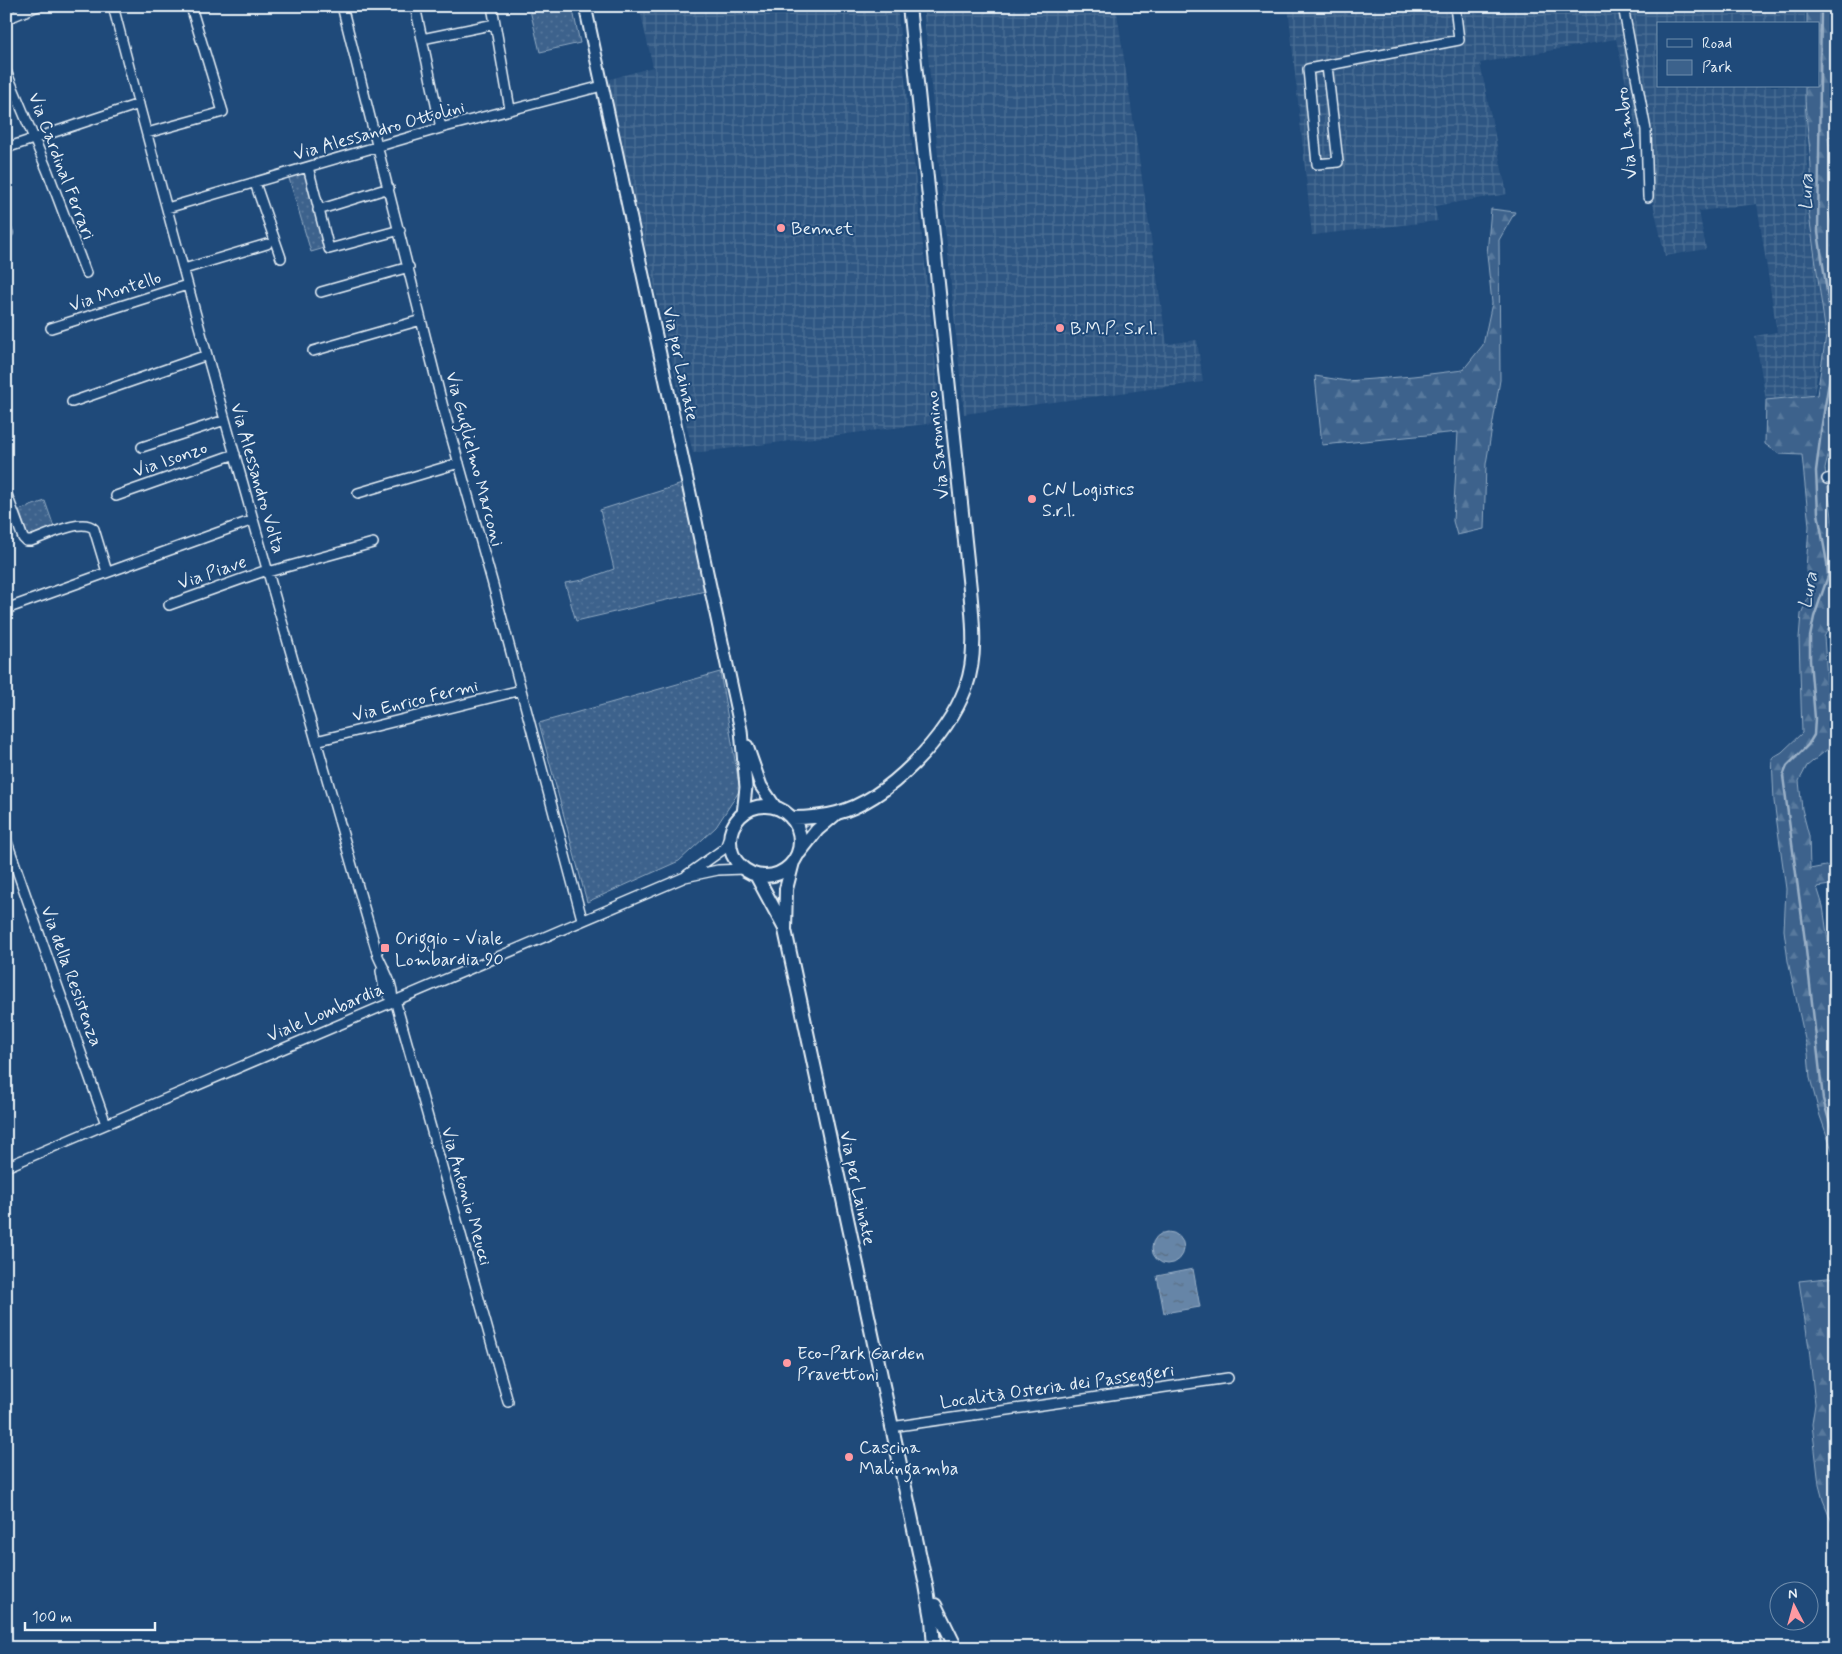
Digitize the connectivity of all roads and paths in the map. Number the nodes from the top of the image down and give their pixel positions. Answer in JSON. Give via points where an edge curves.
{"nodes":[{"id":1,"x":38,"y":6,"type":"edge"},
{"id":2,"x":114,"y":6,"type":"edge"},
{"id":3,"x":342,"y":6,"type":"edge"},
{"id":4,"x":415,"y":6,"type":"edge"},
{"id":5,"x":492,"y":6,"type":"edge"},
{"id":6,"x":585,"y":6,"type":"edge"},
{"id":7,"x":1455,"y":6,"type":"edge"},
{"id":8,"x":1623,"y":6,"type":"edge"},
{"id":9,"x":192,"y":7,"type":"edge"},
{"id":10,"x":908,"y":9,"type":"edge"},
{"id":11,"x":6,"y":19,"type":"edge"},
{"id":12,"x":495,"y":24,"type":"junction"},
{"id":13,"x":422,"y":39,"type":"junction"},
{"id":14,"x":1326,"y":66,"type":"junction"},
{"id":15,"x":6,"y":71,"type":"edge"},
{"id":16,"x":602,"y":86,"type":"junction"},
{"id":17,"x":139,"y":104,"type":"junction"},
{"id":18,"x":510,"y":109,"type":"junction"},
{"id":19,"x":441,"y":128,"type":"junction"},
{"id":20,"x":147,"y":134,"type":"junction"},
{"id":21,"x":35,"y":137,"type":"junction"},
{"id":22,"x":378,"y":145,"type":"junction"},
{"id":23,"x":6,"y":148,"type":"edge"},
{"id":24,"x":308,"y":167,"type":"junction"},
{"id":25,"x":254,"y":184,"type":"junction"},
{"id":26,"x":389,"y":188,"type":"junction"},
{"id":27,"x":1648,"y":197,"type":"dead end"},
{"id":28,"x":167,"y":208,"type":"junction"},
{"id":29,"x":318,"y":210,"type":"junction"},
{"id":30,"x":6,"y":229,"type":"edge"},
{"id":31,"x":400,"y":230,"type":"junction"},
{"id":32,"x":6,"y":234,"type":"edge"},
{"id":33,"x":267,"y":244,"type":"dead end"},
{"id":34,"x":281,"y":258,"type":"dead end"},
{"id":35,"x":409,"y":267,"type":"junction"},
{"id":36,"x":184,"y":269,"type":"junction"},
{"id":37,"x":86,"y":273,"type":"dead end"},
{"id":38,"x":187,"y":285,"type":"junction"},
{"id":39,"x":321,"y":292,"type":"dead end"},
{"id":40,"x":421,"y":320,"type":"junction"},
{"id":41,"x":51,"y":328,"type":"dead end"},
{"id":42,"x":313,"y":351,"type":"dead end"},
{"id":43,"x":207,"y":355,"type":"junction"},
{"id":44,"x":72,"y":402,"type":"dead end"},
{"id":45,"x":225,"y":420,"type":"junction"},
{"id":46,"x":142,"y":448,"type":"dead end"},
{"id":47,"x":235,"y":454,"type":"junction"},
{"id":48,"x":459,"y":463,"type":"junction"},
{"id":49,"x":6,"y":492,"type":"edge"},
{"id":50,"x":358,"y":493,"type":"dead end"},
{"id":51,"x":116,"y":496,"type":"dead end"},
{"id":52,"x":10,"y":513,"type":"edge"},
{"id":53,"x":253,"y":520,"type":"junction"},
{"id":54,"x":373,"y":543,"type":"dead end"},
{"id":55,"x":268,"y":571,"type":"junction"},
{"id":56,"x":106,"y":572,"type":"junction"},
{"id":57,"x":168,"y":605,"type":"dead end"},
{"id":58,"x":6,"y":609,"type":"edge"},
{"id":59,"x":521,"y":690,"type":"junction"},
{"id":60,"x":742,"y":730,"type":"junction"},
{"id":61,"x":316,"y":742,"type":"junction"},
{"id":62,"x":776,"y":808,"type":"junction"},
{"id":63,"x":837,"y":813,"type":"junction"},
{"id":64,"x":743,"y":814,"type":"junction"},
{"id":65,"x":791,"y":818,"type":"junction"},
{"id":66,"x":732,"y":829,"type":"junction"},
{"id":67,"x":6,"y":839,"type":"edge"},
{"id":68,"x":795,"y":859,"type":"junction"},
{"id":69,"x":743,"y":869,"type":"junction"},
{"id":70,"x":756,"y":875,"type":"junction"},
{"id":71,"x":685,"y":876,"type":"junction"},
{"id":72,"x":582,"y":919,"type":"junction"},
{"id":73,"x":785,"y":930,"type":"junction"},
{"id":74,"x":393,"y":1001,"type":"junction"},
{"id":75,"x":106,"y":1124,"type":"junction"},
{"id":76,"x":6,"y":1167,"type":"edge"},
{"id":77,"x":1228,"y":1378,"type":"dead end"},
{"id":78,"x":508,"y":1402,"type":"dead end"},
{"id":79,"x":891,"y":1427,"type":"junction"},
{"id":80,"x":926,"y":1584,"type":"junction"},
{"id":81,"x":934,"y":1648,"type":"edge"},
{"id":82,"x":956,"y":1648,"type":"edge"}],
"edges":[{"from":1,"to":11,"type":"street"},
{"from":2,"to":17,"type":"street","name":"Via Alessandro Volta"},
{"from":3,"to":22,"type":"street","name":"Via Guglielmo Marconi"},
{"from":4,"to":13,"type":"street"},
{"from":5,"to":12,"type":"street"},
{"from":6,"to":16,"type":"street","name":"Via per Lainate"},
{"from":7,"to":14,"type":"street","via":[[1460,40]]},
{"from":8,"to":27,"type":"street","name":"Via Lambro","via":[[1646,130]]},
{"from":9,"to":20,"type":"street","via":[[223,112]]},
{"from":10,"to":63,"type":"main road","name":"Via Saronnino","via":[[974,640],[966,686],[934,742],[908,770],[883,790]]},
{"from":12,"to":13,"type":"street"},
{"from":12,"to":18,"type":"street"},
{"from":13,"to":19,"type":"street"},
{"from":14,"to":14,"type":"street","via":[[1308,69],[1318,164],[1338,162]]},
{"from":15,"to":21,"type":"street","name":"Via Cardinal Ferrari"},
{"from":16,"to":18,"type":"street","name":"Via Alessandro Ottolini"},
{"from":16,"to":60,"type":"street","name":"Via per Lainate"},
{"from":17,"to":20,"type":"street","name":"Via Alessandro Volta"},
{"from":17,"to":21,"type":"street"},
{"from":18,"to":19,"type":"street","name":"Via Alessandro Ottolini"},
{"from":19,"to":22,"type":"street","name":"Via Alessandro Ottolini"},
{"from":20,"to":28,"type":"street","name":"Via Alessandro Volta"},
{"from":21,"to":23,"type":"street"},
{"from":21,"to":37,"type":"street","name":"Via Cardinal Ferrari"},
{"from":22,"to":24,"type":"street","name":"Via Alessandro Ottolini"},
{"from":22,"to":26,"type":"street","name":"Via Guglielmo Marconi"},
{"from":24,"to":25,"type":"street","name":"Via Alessandro Ottolini"},
{"from":24,"to":29,"type":"street"},
{"from":25,"to":28,"type":"street","name":"Via Alessandro Ottolini"},
{"from":25,"to":34,"type":"street"},
{"from":26,"to":29,"type":"street"},
{"from":26,"to":31,"type":"street","name":"Via Guglielmo Marconi"},
{"from":28,"to":36,"type":"street","name":"Via Alessandro Volta"},
{"from":29,"to":31,"type":"street","via":[[329,249]]},
{"from":30,"to":32,"type":"street"},
{"from":31,"to":35,"type":"street","name":"Via Guglielmo Marconi"},
{"from":33,"to":36,"type":"street"},
{"from":35,"to":39,"type":"street"},
{"from":35,"to":40,"type":"street","name":"Via Guglielmo Marconi"},
{"from":36,"to":38,"type":"street","name":"Via Alessandro Volta"},
{"from":38,"to":41,"type":"street","name":"Via Montello"},
{"from":38,"to":43,"type":"street","name":"Via Alessandro Volta"},
{"from":40,"to":42,"type":"street"},
{"from":40,"to":48,"type":"street","name":"Via Guglielmo Marconi"},
{"from":43,"to":44,"type":"street"},
{"from":43,"to":45,"type":"street","name":"Via Alessandro Volta"},
{"from":45,"to":46,"type":"street"},
{"from":45,"to":47,"type":"street","name":"Via Alessandro Volta"},
{"from":47,"to":51,"type":"street","name":"Via Isonzo"},
{"from":47,"to":53,"type":"street","name":"Via Alessandro Volta"},
{"from":48,"to":50,"type":"street"},
{"from":48,"to":59,"type":"street","name":"Via Guglielmo Marconi"},
{"from":49,"to":52,"type":"street"},
{"from":52,"to":56,"type":"street","via":[[26,541],[75,525],[90,526],[94,529]]},
{"from":53,"to":55,"type":"street","name":"Via Alessandro Volta"},
{"from":53,"to":56,"type":"street"},
{"from":54,"to":55,"type":"street","name":"Via Piave"},
{"from":55,"to":57,"type":"street","name":"Via Piave"},
{"from":55,"to":61,"type":"street","name":"Via Alessandro Volta"},
{"from":56,"to":58,"type":"street"},
{"from":59,"to":61,"type":"street","name":"Via Enrico Fermi"},
{"from":59,"to":72,"type":"street","name":"Via Guglielmo Marconi"},
{"from":60,"to":62,"type":"street","name":"Via per Lainate","via":[[761,786]]},
{"from":60,"to":64,"type":"street","name":"Via per Lainate","via":[[746,787]]},
{"from":61,"to":74,"type":"street","name":"Via Alessandro Volta","via":[[378,956],[384,989]]},
{"from":62,"to":64,"type":"main road","via":[[759,807]]},
{"from":62,"to":65,"type":"main road"},
{"from":63,"to":65,"type":"main road","name":"Via Saronnino"},
{"from":63,"to":68,"type":"main road","name":"Via Saronnino","via":[[817,830]]},
{"from":64,"to":66,"type":"main road"},
{"from":65,"to":68,"type":"main road","via":[[800,835]]},
{"from":66,"to":69,"type":"main road","via":[[731,851]]},
{"from":66,"to":71,"type":"street","name":"Viale Lombardia","via":[[725,848]]},
{"from":67,"to":75,"type":"street","name":"Via della Resistenza"},
{"from":68,"to":70,"type":"main road","via":[[786,870],[766,876]]},
{"from":68,"to":73,"type":"main road","name":"Via per Lainate","via":[[786,890]]},
{"from":69,"to":70,"type":"main road"},
{"from":69,"to":71,"type":"street","name":"Viale Lombardia"},
{"from":70,"to":73,"type":"main road","name":"Via per Lainate"},
{"from":71,"to":72,"type":"street","name":"Viale Lombardia"},
{"from":72,"to":74,"type":"street","name":"Viale Lombardia"},
{"from":73,"to":79,"type":"main road","name":"Via per Lainate"},
{"from":74,"to":75,"type":"street","name":"Viale Lombardia"},
{"from":74,"to":78,"type":"street","name":"Via Antonio Meucci"},
{"from":75,"to":76,"type":"street","name":"Viale Lombardia"},
{"from":77,"to":79,"type":"street","name":"Località Osteria dei Passeggeri"},
{"from":79,"to":80,"type":"main road","name":"Via per Lainate"},
{"from":80,"to":81,"type":"main road"},
{"from":80,"to":82,"type":"main road"}]}
